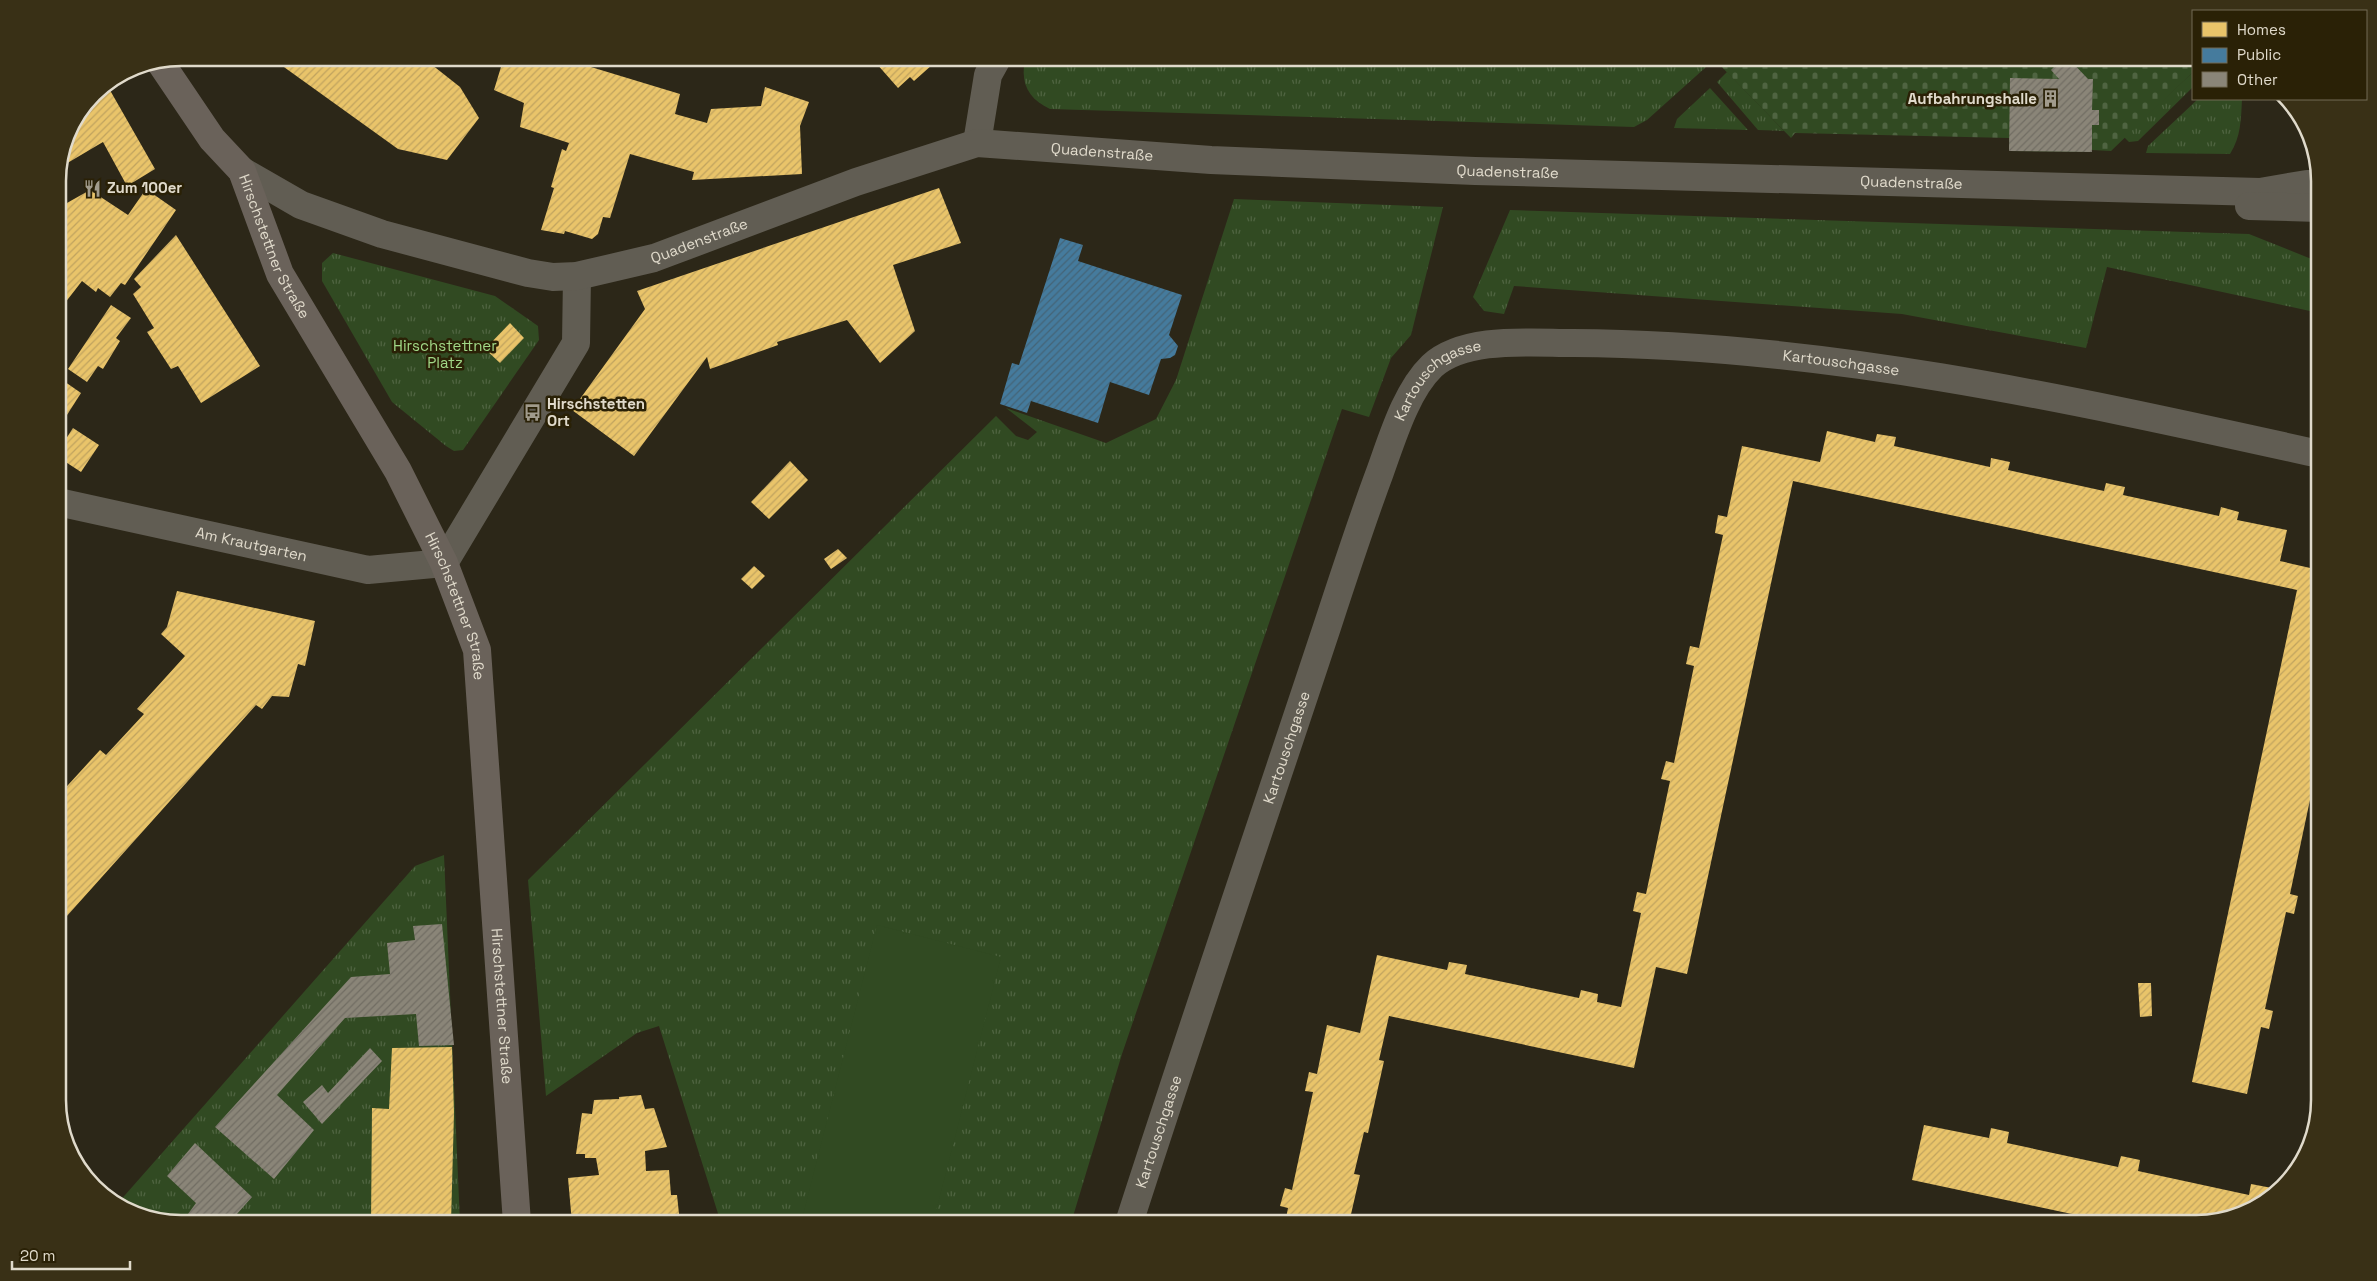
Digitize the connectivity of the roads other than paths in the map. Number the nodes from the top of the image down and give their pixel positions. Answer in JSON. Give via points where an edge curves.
{"nodes":[{"id":1,"x":993,"y":66,"type":"edge"},
{"id":2,"x":164,"y":67,"type":"edge"},
{"id":3,"x":976,"y":143,"type":"junction"},
{"id":4,"x":242,"y":171,"type":"junction"},
{"id":5,"x":2311,"y":184,"type":"edge"},
{"id":6,"x":2005,"y":185,"type":"junction"},
{"id":7,"x":2311,"y":208,"type":"edge"},
{"id":8,"x":577,"y":276,"type":"junction"},
{"id":9,"x":2311,"y":452,"type":"edge"},
{"id":10,"x":66,"y":504,"type":"edge"},
{"id":11,"x":444,"y":563,"type":"junction"},
{"id":12,"x":517,"y":1215,"type":"edge"},
{"id":13,"x":1132,"y":1215,"type":"edge"}],
"edges":[{"from":1,"to":3,"type":"street","via":[[988,75]]},
{"from":2,"to":4,"type":"main road","name":"Hirschstettner Straße","via":[[212,139]]},
{"from":3,"to":6,"type":"street","name":"Quadenstraße","via":[[1211,160],[1474,171]]},
{"from":3,"to":8,"type":"street","name":"Quadenstraße","via":[[852,184],[654,258]]},
{"from":4,"to":8,"type":"street","name":"Quadenstraße","via":[[301,205],[382,234],[528,273]]},
{"from":4,"to":11,"type":"main road","name":"Hirschstettner Straße","via":[[280,274],[398,471]]},
{"from":5,"to":6,"type":"street","name":"Quadenstraße","via":[[2260,192]]},
{"from":6,"to":7,"type":"street","name":"Quadenstraße","via":[[2031,200]]},
{"from":8,"to":11,"type":"street","via":[[576,343]]},
{"from":9,"to":13,"type":"street","name":"Kartouschgasse","via":[[2016,390],[1775,354],[1654,346],[1487,344],[1460,351],[1434,364],[1407,404],[1368,503],[1191,1028]]},
{"from":10,"to":11,"type":"street","name":"Am Krautgarten","via":[[368,570]]},
{"from":11,"to":12,"type":"main road","name":"Hirschstettner Straße","via":[[477,650]]}]}
